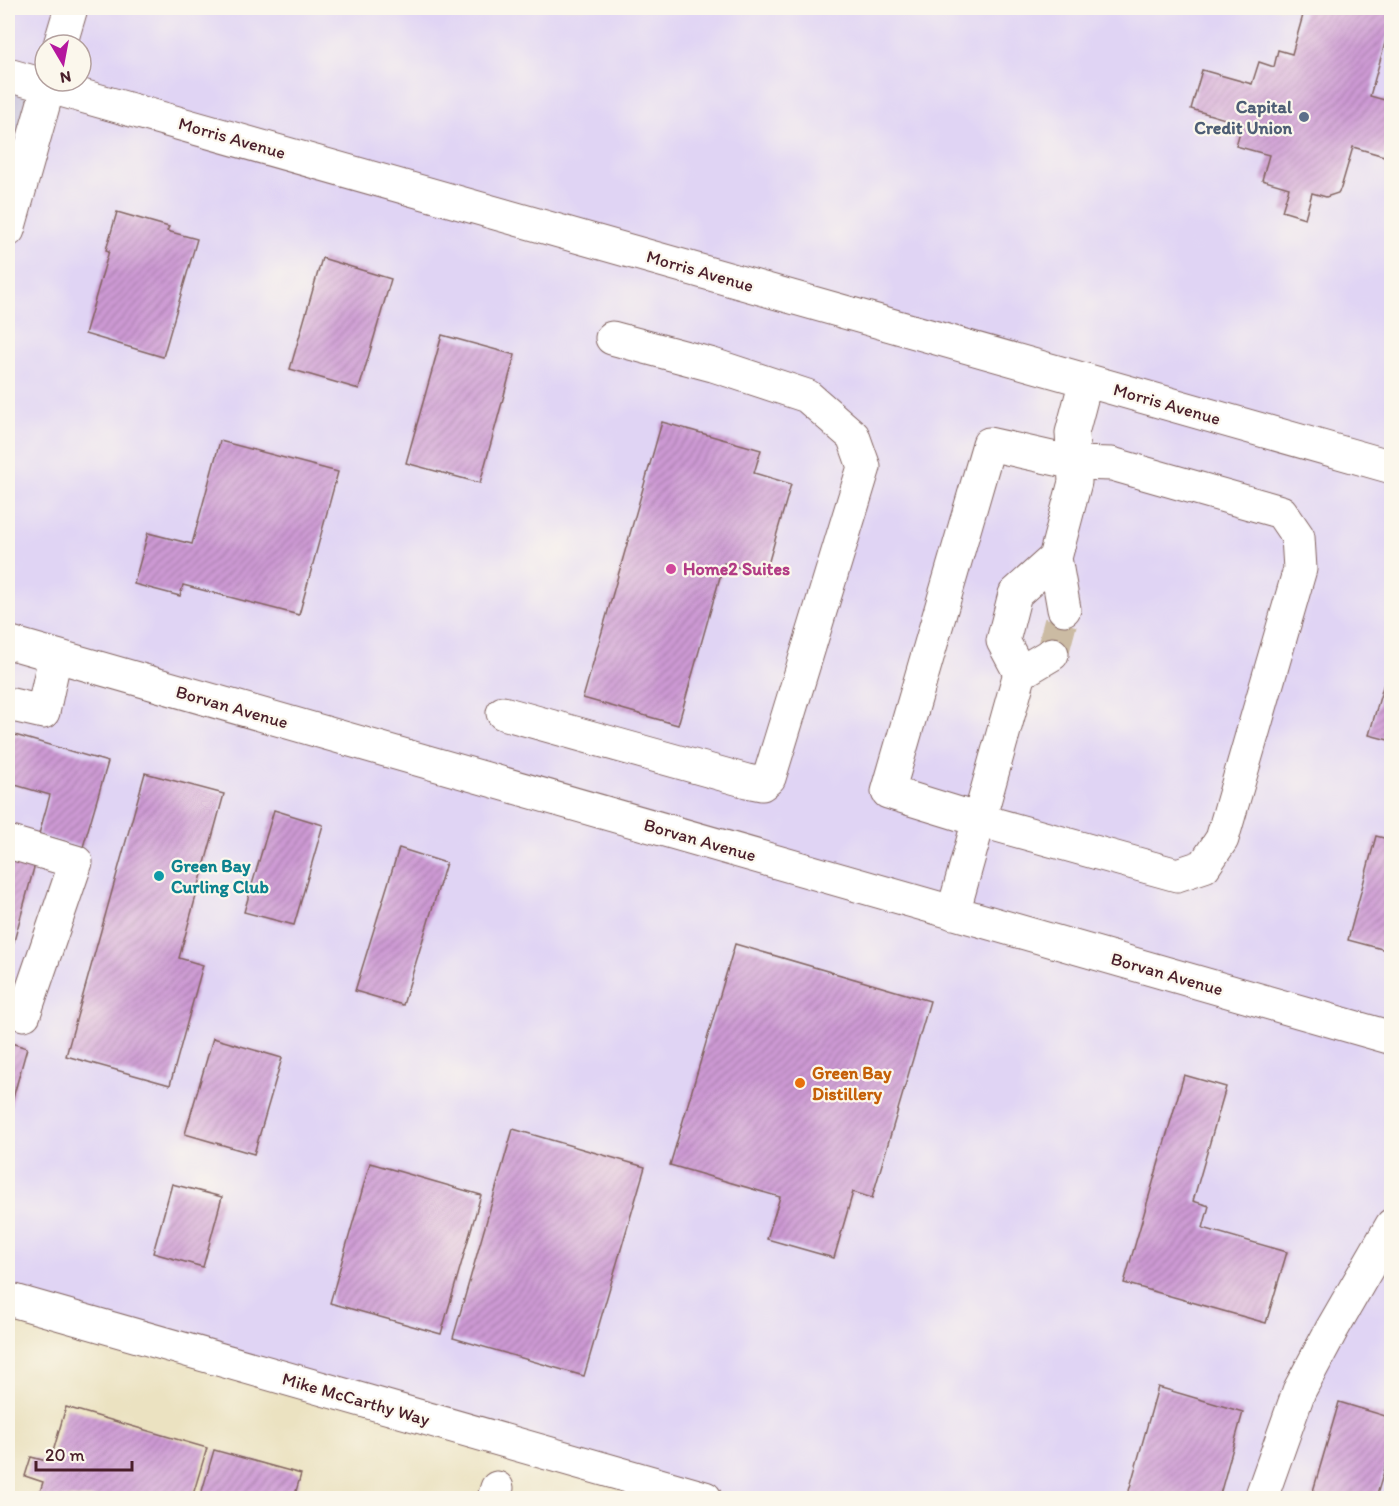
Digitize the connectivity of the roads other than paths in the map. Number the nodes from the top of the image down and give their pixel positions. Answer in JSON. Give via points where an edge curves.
{"nodes":[{"id":1,"x":70,"y":8,"type":"edge"},
{"id":2,"x":63,"y":33,"type":"edge"},
{"id":3,"x":8,"y":75,"type":"edge"},
{"id":4,"x":33,"y":80,"type":"edge"},
{"id":5,"x":46,"y":93,"type":"edge"},
{"id":6,"x":84,"y":93,"type":"edge"},
{"id":7,"x":8,"y":230,"type":"edge"},
{"id":8,"x":612,"y":338,"type":"dead end"},
{"id":9,"x":1086,"y":380,"type":"junction"},
{"id":10,"x":1074,"y":463,"type":"junction"},
{"id":11,"x":1392,"y":467,"type":"edge"},
{"id":12,"x":1055,"y":558,"type":"junction"},
{"id":13,"x":1065,"y":609,"type":"tunnel mouth"},
{"id":14,"x":8,"y":642,"type":"edge"},
{"id":15,"x":1052,"y":654,"type":"tunnel mouth"},
{"id":16,"x":55,"y":656,"type":"junction"},
{"id":17,"x":1020,"y":673,"type":"junction"},
{"id":18,"x":8,"y":704,"type":"edge"},
{"id":19,"x":502,"y":713,"type":"dead end"},
{"id":20,"x":979,"y":820,"type":"junction"},
{"id":21,"x":8,"y":842,"type":"edge"},
{"id":22,"x":953,"y":913,"type":"junction"},
{"id":23,"x":8,"y":1010,"type":"edge"},
{"id":24,"x":1392,"y":1038,"type":"edge"},
{"id":25,"x":1392,"y":1226,"type":"edge"},
{"id":26,"x":8,"y":1299,"type":"edge"},
{"id":27,"x":705,"y":1498,"type":"edge"},
{"id":28,"x":1261,"y":1498,"type":"edge"}],
"edges":[{"from":1,"to":2,"type":"street"},
{"from":3,"to":4,"type":"street","name":"Morris Avenue"},
{"from":5,"to":7,"type":"street"},
{"from":6,"to":9,"type":"street","name":"Morris Avenue"},
{"from":8,"to":19,"type":"street","via":[[807,396],[854,436],[864,467],[769,778],[762,784]]},
{"from":9,"to":10,"type":"street","via":[[1072,433]]},
{"from":9,"to":11,"type":"street","name":"Morris Avenue"},
{"from":10,"to":12,"type":"street","via":[[1075,482]]},
{"from":10,"to":20,"type":"street","via":[[990,444],[888,792]]},
{"from":10,"to":20,"type":"street","via":[[1112,464],[1281,512],[1298,537],[1300,569],[1222,839],[1204,866],[1177,874]]},
{"from":12,"to":13,"type":"street"},
{"from":12,"to":17,"type":"street","via":[[1015,594],[1003,641]]},
{"from":14,"to":16,"type":"street","name":"Borvan Avenue"},
{"from":15,"to":17,"type":"street"},
{"from":16,"to":18,"type":"street","via":[[43,712]]},
{"from":16,"to":22,"type":"street","name":"Borvan Avenue"},
{"from":17,"to":20,"type":"street"},
{"from":20,"to":22,"type":"street"},
{"from":21,"to":23,"type":"street","via":[[76,862],[24,1014]]},
{"from":22,"to":24,"type":"street","name":"Borvan Avenue"},
{"from":25,"to":28,"type":"street","via":[[1299,1391]]},
{"from":26,"to":27,"type":"street","name":"Mike McCarthy Way"}]}
